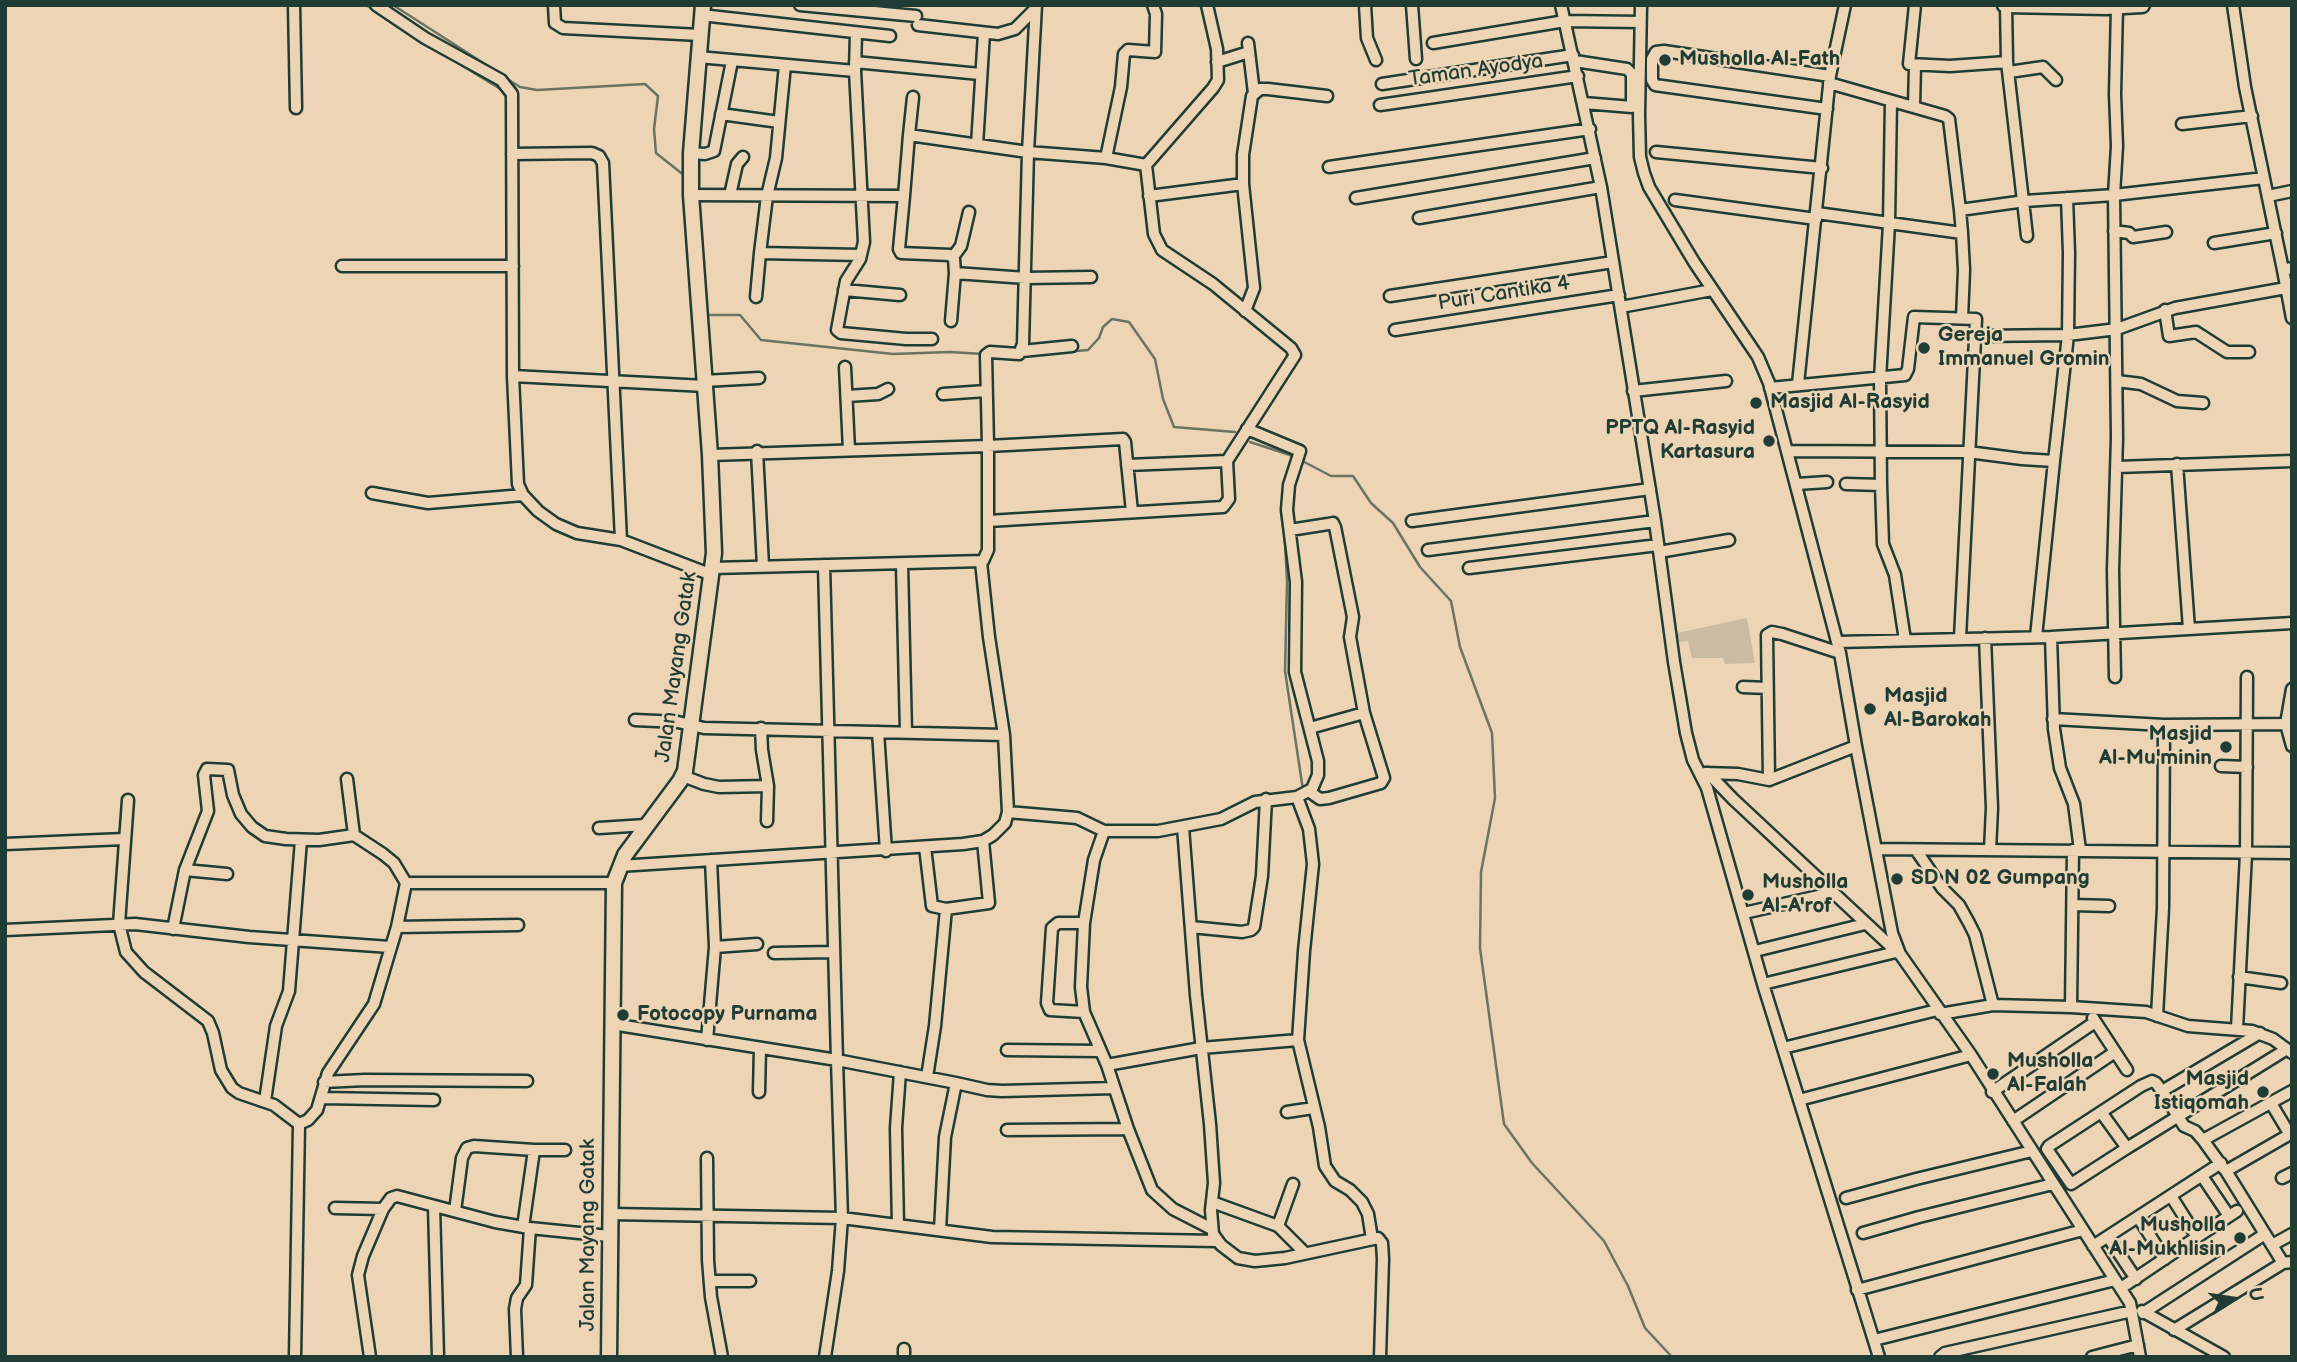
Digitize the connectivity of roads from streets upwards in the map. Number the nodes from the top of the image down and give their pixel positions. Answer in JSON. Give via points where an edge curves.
{"nodes":[{"id":1,"x":294,"y":5,"type":"edge"},
{"id":2,"x":376,"y":5,"type":"edge"},
{"id":3,"x":554,"y":5,"type":"edge"},
{"id":4,"x":800,"y":5,"type":"edge"},
{"id":5,"x":1153,"y":5,"type":"edge"},
{"id":6,"x":1207,"y":5,"type":"edge"},
{"id":7,"x":1365,"y":5,"type":"edge"},
{"id":8,"x":1412,"y":5,"type":"edge"},
{"id":9,"x":1561,"y":5,"type":"edge"},
{"id":10,"x":1641,"y":5,"type":"edge"},
{"id":11,"x":1845,"y":5,"type":"edge"},
{"id":12,"x":1915,"y":5,"type":"edge"},
{"id":13,"x":2006,"y":5,"type":"edge"},
{"id":14,"x":2142,"y":5,"type":"edge"},
{"id":15,"x":2233,"y":5,"type":"edge"},
{"id":16,"x":2039,"y":6,"type":"edge"},
{"id":17,"x":1036,"y":7,"type":"edge"},
{"id":18,"x":2117,"y":7,"type":"junction"},
{"id":19,"x":702,"y":10,"type":"edge"},
{"id":20,"x":1565,"y":21,"type":"junction"},
{"id":21,"x":1640,"y":22,"type":"junction"},
{"id":22,"x":856,"y":33,"type":"junction"},
{"id":23,"x":984,"y":33,"type":"junction"},
{"id":24,"x":700,"y":35,"type":"junction"},
{"id":25,"x":890,"y":36,"type":"dead end"},
{"id":26,"x":1433,"y":43,"type":"dead end"},
{"id":27,"x":698,"y":57,"type":"junction"},
{"id":28,"x":1574,"y":58,"type":"junction"},
{"id":29,"x":1416,"y":59,"type":"dead end"},
{"id":30,"x":1376,"y":60,"type":"dead end"},
{"id":31,"x":732,"y":61,"type":"junction"},
{"id":32,"x":1217,"y":62,"type":"junction"},
{"id":33,"x":785,"y":65,"type":"junction"},
{"id":34,"x":1915,"y":65,"type":"junction"},
{"id":35,"x":855,"y":66,"type":"junction"},
{"id":36,"x":2008,"y":67,"type":"junction"},
{"id":37,"x":980,"y":75,"type":"junction"},
{"id":38,"x":1578,"y":76,"type":"junction"},
{"id":39,"x":1829,"y":79,"type":"junction"},
{"id":40,"x":2056,"y":80,"type":"dead end"},
{"id":41,"x":1382,"y":84,"type":"dead end"},
{"id":42,"x":1254,"y":93,"type":"junction"},
{"id":43,"x":1327,"y":96,"type":"dead end"},
{"id":44,"x":912,"y":97,"type":"dead end"},
{"id":45,"x":1891,"y":101,"type":"junction"},
{"id":46,"x":1584,"y":103,"type":"junction"},
{"id":47,"x":1380,"y":105,"type":"dead end"},
{"id":48,"x":1914,"y":107,"type":"junction"},
{"id":49,"x":296,"y":108,"type":"dead end"},
{"id":50,"x":1827,"y":109,"type":"junction"},
{"id":51,"x":721,"y":114,"type":"junction"},
{"id":52,"x":2252,"y":116,"type":"junction"},
{"id":53,"x":779,"y":122,"type":"junction"},
{"id":54,"x":2182,"y":124,"type":"dead end"},
{"id":55,"x":1590,"y":129,"type":"junction"},
{"id":56,"x":909,"y":135,"type":"junction"},
{"id":57,"x":977,"y":145,"type":"junction"},
{"id":58,"x":1028,"y":152,"type":"junction"},
{"id":59,"x":1657,"y":152,"type":"dead end"},
{"id":60,"x":691,"y":153,"type":"junction"},
{"id":61,"x":512,"y":154,"type":"junction"},
{"id":62,"x":743,"y":157,"type":"dead end"},
{"id":63,"x":1595,"y":158,"type":"junction"},
{"id":64,"x":1113,"y":160,"type":"junction"},
{"id":65,"x":1146,"y":165,"type":"junction"},
{"id":66,"x":1329,"y":167,"type":"dead end"},
{"id":67,"x":1822,"y":168,"type":"junction"},
{"id":68,"x":2264,"y":178,"type":"junction"},
{"id":69,"x":1243,"y":184,"type":"junction"},
{"id":70,"x":1601,"y":187,"type":"junction"},
{"id":71,"x":2292,"y":191,"type":"edge"},
{"id":72,"x":691,"y":195,"type":"junction"},
{"id":73,"x":730,"y":195,"type":"junction"},
{"id":74,"x":2114,"y":195,"type":"junction"},
{"id":75,"x":767,"y":196,"type":"junction"},
{"id":76,"x":861,"y":196,"type":"junction"},
{"id":77,"x":904,"y":196,"type":"junction"},
{"id":78,"x":1149,"y":196,"type":"junction"},
{"id":79,"x":2268,"y":196,"type":"junction"},
{"id":80,"x":1356,"y":198,"type":"dead end"},
{"id":81,"x":2067,"y":198,"type":"junction"},
{"id":82,"x":1675,"y":200,"type":"dead end"},
{"id":83,"x":2025,"y":201,"type":"junction"},
{"id":84,"x":1960,"y":211,"type":"junction"},
{"id":85,"x":969,"y":212,"type":"dead end"},
{"id":86,"x":1817,"y":216,"type":"junction"},
{"id":87,"x":1419,"y":218,"type":"dead end"},
{"id":88,"x":1889,"y":224,"type":"junction"},
{"id":89,"x":2114,"y":231,"type":"junction"},
{"id":90,"x":2166,"y":232,"type":"dead end"},
{"id":91,"x":1962,"y":233,"type":"junction"},
{"id":92,"x":2276,"y":233,"type":"junction"},
{"id":93,"x":2027,"y":236,"type":"dead end"},
{"id":94,"x":2214,"y":243,"type":"dead end"},
{"id":95,"x":760,"y":253,"type":"junction"},
{"id":96,"x":861,"y":255,"type":"junction"},
{"id":97,"x":953,"y":257,"type":"junction"},
{"id":98,"x":1613,"y":262,"type":"junction"},
{"id":99,"x":342,"y":266,"type":"dead end"},
{"id":100,"x":513,"y":266,"type":"junction"},
{"id":101,"x":2288,"y":269,"type":"edge"},
{"id":102,"x":955,"y":273,"type":"junction"},
{"id":103,"x":1091,"y":277,"type":"dead end"},
{"id":104,"x":1026,"y":278,"type":"junction"},
{"id":105,"x":2286,"y":288,"type":"junction"},
{"id":106,"x":844,"y":290,"type":"junction"},
{"id":107,"x":1712,"y":290,"type":"junction"},
{"id":108,"x":900,"y":295,"type":"dead end"},
{"id":109,"x":1619,"y":295,"type":"junction"},
{"id":110,"x":1390,"y":296,"type":"dead end"},
{"id":111,"x":756,"y":297,"type":"dead end"},
{"id":112,"x":1621,"y":307,"type":"junction"},
{"id":113,"x":2165,"y":310,"type":"junction"},
{"id":114,"x":1245,"y":311,"type":"junction"},
{"id":115,"x":1962,"y":318,"type":"junction"},
{"id":116,"x":2292,"y":318,"type":"edge"},
{"id":117,"x":951,"y":321,"type":"dead end"},
{"id":118,"x":2117,"y":328,"type":"junction"},
{"id":119,"x":1395,"y":330,"type":"dead end"},
{"id":120,"x":1977,"y":335,"type":"junction"},
{"id":121,"x":2068,"y":335,"type":"junction"},
{"id":122,"x":932,"y":339,"type":"dead end"},
{"id":123,"x":1072,"y":346,"type":"dead end"},
{"id":124,"x":1022,"y":351,"type":"junction"},
{"id":125,"x":2249,"y":352,"type":"dead end"},
{"id":126,"x":845,"y":367,"type":"dead end"},
{"id":127,"x":513,"y":376,"type":"junction"},
{"id":128,"x":759,"y":378,"type":"dead end"},
{"id":129,"x":1880,"y":379,"type":"junction"},
{"id":130,"x":614,"y":381,"type":"junction"},
{"id":131,"x":1726,"y":381,"type":"dead end"},
{"id":132,"x":2117,"y":381,"type":"junction"},
{"id":133,"x":704,"y":384,"type":"junction"},
{"id":134,"x":1798,"y":384,"type":"junction"},
{"id":135,"x":1774,"y":387,"type":"junction"},
{"id":136,"x":888,"y":389,"type":"dead end"},
{"id":137,"x":986,"y":391,"type":"junction"},
{"id":138,"x":1633,"y":391,"type":"junction"},
{"id":139,"x":943,"y":394,"type":"dead end"},
{"id":140,"x":847,"y":396,"type":"junction"},
{"id":141,"x":2203,"y":403,"type":"dead end"},
{"id":142,"x":1247,"y":429,"type":"junction"},
{"id":143,"x":988,"y":446,"type":"junction"},
{"id":144,"x":849,"y":450,"type":"junction"},
{"id":145,"x":1792,"y":451,"type":"junction"},
{"id":146,"x":1881,"y":451,"type":"junction"},
{"id":147,"x":757,"y":452,"type":"junction"},
{"id":148,"x":1968,"y":452,"type":"junction"},
{"id":149,"x":710,"y":454,"type":"junction"},
{"id":150,"x":1227,"y":461,"type":"junction"},
{"id":151,"x":2054,"y":461,"type":"junction"},
{"id":152,"x":2292,"y":461,"type":"edge"},
{"id":153,"x":2177,"y":464,"type":"junction"},
{"id":154,"x":1128,"y":465,"type":"junction"},
{"id":155,"x":2117,"y":467,"type":"junction"},
{"id":156,"x":1827,"y":482,"type":"dead end"},
{"id":157,"x":1797,"y":484,"type":"junction"},
{"id":158,"x":1846,"y":484,"type":"dead end"},
{"id":159,"x":1881,"y":485,"type":"junction"},
{"id":160,"x":1650,"y":489,"type":"junction"},
{"id":161,"x":372,"y":493,"type":"dead end"},
{"id":162,"x":523,"y":495,"type":"junction"},
{"id":163,"x":1132,"y":512,"type":"junction"},
{"id":164,"x":988,"y":521,"type":"junction"},
{"id":165,"x":1412,"y":521,"type":"dead end"},
{"id":166,"x":1656,"y":521,"type":"junction"},
{"id":167,"x":1290,"y":530,"type":"junction"},
{"id":168,"x":621,"y":540,"type":"junction"},
{"id":169,"x":1730,"y":540,"type":"dead end"},
{"id":170,"x":1659,"y":548,"type":"junction"},
{"id":171,"x":1428,"y":550,"type":"dead end"},
{"id":172,"x":981,"y":562,"type":"junction"},
{"id":173,"x":824,"y":565,"type":"junction"},
{"id":174,"x":902,"y":565,"type":"junction"},
{"id":175,"x":763,"y":566,"type":"junction"},
{"id":176,"x":1469,"y":568,"type":"dead end"},
{"id":177,"x":713,"y":571,"type":"junction"},
{"id":178,"x":2292,"y":623,"type":"edge"},
{"id":179,"x":2189,"y":629,"type":"junction"},
{"id":180,"x":2115,"y":634,"type":"junction"},
{"id":181,"x":2036,"y":637,"type":"junction"},
{"id":182,"x":2051,"y":637,"type":"junction"},
{"id":183,"x":1960,"y":638,"type":"junction"},
{"id":184,"x":1985,"y":638,"type":"junction"},
{"id":185,"x":1905,"y":640,"type":"junction"},
{"id":186,"x":1838,"y":642,"type":"junction"},
{"id":187,"x":1840,"y":653,"type":"junction"},
{"id":188,"x":2116,"y":677,"type":"dead end"},
{"id":189,"x":2247,"y":677,"type":"dead end"},
{"id":190,"x":1743,"y":687,"type":"dead end"},
{"id":191,"x":1767,"y":688,"type":"junction"},
{"id":192,"x":2292,"y":689,"type":"edge"},
{"id":193,"x":1364,"y":713,"type":"junction"},
{"id":194,"x":2053,"y":719,"type":"junction"},
{"id":195,"x":635,"y":720,"type":"dead end"},
{"id":196,"x":2246,"y":723,"type":"junction"},
{"id":197,"x":2289,"y":724,"type":"edge"},
{"id":198,"x":692,"y":725,"type":"junction"},
{"id":199,"x":2164,"y":725,"type":"junction"},
{"id":200,"x":761,"y":728,"type":"junction"},
{"id":201,"x":1310,"y":728,"type":"junction"},
{"id":202,"x":828,"y":729,"type":"junction"},
{"id":203,"x":878,"y":732,"type":"junction"},
{"id":204,"x":906,"y":732,"type":"junction"},
{"id":205,"x":1004,"y":735,"type":"junction"},
{"id":206,"x":1856,"y":746,"type":"junction"},
{"id":207,"x":2292,"y":746,"type":"edge"},
{"id":208,"x":2221,"y":766,"type":"dead end"},
{"id":209,"x":2247,"y":767,"type":"junction"},
{"id":210,"x":1704,"y":773,"type":"junction"},
{"id":211,"x":682,"y":776,"type":"junction"},
{"id":212,"x":347,"y":779,"type":"dead end"},
{"id":213,"x":1769,"y":779,"type":"junction"},
{"id":214,"x":768,"y":786,"type":"junction"},
{"id":215,"x":1304,"y":795,"type":"junction"},
{"id":216,"x":1266,"y":799,"type":"junction"},
{"id":217,"x":128,"y":800,"type":"dead end"},
{"id":218,"x":1008,"y":812,"type":"junction"},
{"id":219,"x":766,"y":821,"type":"dead end"},
{"id":220,"x":646,"y":825,"type":"junction"},
{"id":221,"x":1183,"y":827,"type":"junction"},
{"id":222,"x":599,"y":828,"type":"dead end"},
{"id":223,"x":1104,"y":831,"type":"junction"},
{"id":224,"x":348,"y":837,"type":"junction"},
{"id":225,"x":124,"y":839,"type":"junction"},
{"id":226,"x":302,"y":840,"type":"junction"},
{"id":227,"x":983,"y":841,"type":"junction"},
{"id":228,"x":5,"y":844,"type":"edge"},
{"id":229,"x":925,"y":847,"type":"junction"},
{"id":230,"x":1877,"y":849,"type":"junction"},
{"id":231,"x":1916,"y":850,"type":"junction"},
{"id":232,"x":1990,"y":850,"type":"junction"},
{"id":233,"x":2076,"y":850,"type":"junction"},
{"id":234,"x":886,"y":851,"type":"junction"},
{"id":235,"x":2164,"y":851,"type":"junction"},
{"id":236,"x":2292,"y":853,"type":"edge"},
{"id":237,"x":831,"y":854,"type":"junction"},
{"id":238,"x":2246,"y":854,"type":"junction"},
{"id":239,"x":710,"y":860,"type":"junction"},
{"id":240,"x":619,"y":866,"type":"junction"},
{"id":241,"x":185,"y":870,"type":"junction"},
{"id":242,"x":227,"y":874,"type":"dead end"},
{"id":243,"x":406,"y":883,"type":"junction"},
{"id":244,"x":614,"y":883,"type":"junction"},
{"id":245,"x":1832,"y":893,"type":"junction"},
{"id":246,"x":2074,"y":905,"type":"junction"},
{"id":247,"x":2109,"y":906,"type":"dead end"},
{"id":248,"x":946,"y":909,"type":"junction"},
{"id":249,"x":1744,"y":913,"type":"junction"},
{"id":250,"x":1084,"y":923,"type":"junction"},
{"id":251,"x":119,"y":924,"type":"junction"},
{"id":252,"x":1865,"y":924,"type":"junction"},
{"id":253,"x":518,"y":925,"type":"dead end"},
{"id":254,"x":1191,"y":926,"type":"junction"},
{"id":255,"x":397,"y":927,"type":"junction"},
{"id":256,"x":173,"y":929,"type":"junction"},
{"id":257,"x":5,"y":930,"type":"edge"},
{"id":258,"x":292,"y":940,"type":"junction"},
{"id":259,"x":757,"y":944,"type":"dead end"},
{"id":260,"x":390,"y":947,"type":"junction"},
{"id":261,"x":715,"y":947,"type":"junction"},
{"id":262,"x":1755,"y":951,"type":"junction"},
{"id":263,"x":834,"y":952,"type":"junction"},
{"id":264,"x":774,"y":953,"type":"dead end"},
{"id":265,"x":1898,"y":953,"type":"junction"},
{"id":266,"x":2239,"y":977,"type":"junction"},
{"id":267,"x":2281,"y":983,"type":"dead end"},
{"id":268,"x":1763,"y":984,"type":"junction"},
{"id":269,"x":1993,"y":1005,"type":"junction"},
{"id":270,"x":2071,"y":1007,"type":"junction"},
{"id":271,"x":2088,"y":1009,"type":"junction"},
{"id":272,"x":1084,"y":1012,"type":"junction"},
{"id":273,"x":1939,"y":1012,"type":"junction"},
{"id":274,"x":2157,"y":1016,"type":"junction"},
{"id":275,"x":2095,"y":1022,"type":"junction"},
{"id":276,"x":612,"y":1024,"type":"junction"},
{"id":277,"x":2237,"y":1029,"type":"junction"},
{"id":278,"x":2260,"y":1033,"type":"junction"},
{"id":279,"x":707,"y":1040,"type":"junction"},
{"id":280,"x":1298,"y":1040,"type":"junction"},
{"id":281,"x":760,"y":1048,"type":"junction"},
{"id":282,"x":1201,"y":1048,"type":"junction"},
{"id":283,"x":1783,"y":1048,"type":"junction"},
{"id":284,"x":1007,"y":1050,"type":"dead end"},
{"id":285,"x":1100,"y":1051,"type":"junction"},
{"id":286,"x":2289,"y":1051,"type":"edge"},
{"id":287,"x":2115,"y":1052,"type":"junction"},
{"id":288,"x":1971,"y":1055,"type":"junction"},
{"id":289,"x":837,"y":1060,"type":"junction"},
{"id":290,"x":1107,"y":1065,"type":"junction"},
{"id":291,"x":2126,"y":1070,"type":"dead end"},
{"id":292,"x":900,"y":1072,"type":"junction"},
{"id":293,"x":927,"y":1077,"type":"junction"},
{"id":294,"x":365,"y":1080,"type":"junction"},
{"id":295,"x":324,"y":1082,"type":"junction"},
{"id":296,"x":527,"y":1082,"type":"dead end"},
{"id":297,"x":956,"y":1083,"type":"junction"},
{"id":298,"x":1114,"y":1088,"type":"junction"},
{"id":299,"x":2162,"y":1091,"type":"junction"},
{"id":300,"x":2292,"y":1091,"type":"edge"},
{"id":301,"x":759,"y":1092,"type":"dead end"},
{"id":302,"x":1992,"y":1092,"type":"junction"},
{"id":303,"x":322,"y":1098,"type":"junction"},
{"id":304,"x":364,"y":1099,"type":"junction"},
{"id":305,"x":434,"y":1100,"type":"dead end"},
{"id":306,"x":1799,"y":1100,"type":"junction"},
{"id":307,"x":265,"y":1101,"type":"junction"},
{"id":308,"x":2271,"y":1103,"type":"junction"},
{"id":309,"x":1314,"y":1108,"type":"junction"},
{"id":310,"x":1287,"y":1112,"type":"dead end"},
{"id":311,"x":2101,"y":1112,"type":"junction"},
{"id":312,"x":2178,"y":1115,"type":"junction"},
{"id":313,"x":2013,"y":1121,"type":"junction"},
{"id":314,"x":299,"y":1124,"type":"junction"},
{"id":315,"x":1128,"y":1129,"type":"junction"},
{"id":316,"x":1007,"y":1130,"type":"dead end"},
{"id":317,"x":2291,"y":1134,"type":"edge"},
{"id":318,"x":2203,"y":1140,"type":"junction"},
{"id":319,"x":2127,"y":1148,"type":"junction"},
{"id":320,"x":534,"y":1150,"type":"junction"},
{"id":321,"x":565,"y":1150,"type":"dead end"},
{"id":322,"x":2032,"y":1151,"type":"junction"},
{"id":323,"x":707,"y":1158,"type":"dead end"},
{"id":324,"x":2223,"y":1167,"type":"junction"},
{"id":325,"x":2059,"y":1169,"type":"junction"},
{"id":326,"x":2202,"y":1176,"type":"junction"},
{"id":327,"x":2051,"y":1180,"type":"junction"},
{"id":328,"x":1293,"y":1184,"type":"dead end"},
{"id":329,"x":2171,"y":1196,"type":"junction"},
{"id":330,"x":1846,"y":1198,"type":"dead end"},
{"id":331,"x":1212,"y":1202,"type":"junction"},
{"id":332,"x":434,"y":1206,"type":"junction"},
{"id":333,"x":335,"y":1208,"type":"dead end"},
{"id":334,"x":383,"y":1209,"type":"junction"},
{"id":335,"x":454,"y":1211,"type":"junction"},
{"id":336,"x":610,"y":1214,"type":"junction"},
{"id":337,"x":708,"y":1216,"type":"junction"},
{"id":338,"x":2138,"y":1217,"type":"junction"},
{"id":339,"x":842,"y":1218,"type":"junction"},
{"id":340,"x":898,"y":1225,"type":"junction"},
{"id":341,"x":1278,"y":1226,"type":"junction"},
{"id":342,"x":526,"y":1228,"type":"junction"},
{"id":343,"x":1212,"y":1228,"type":"junction"},
{"id":344,"x":940,"y":1230,"type":"junction"},
{"id":345,"x":2083,"y":1230,"type":"junction"},
{"id":346,"x":1863,"y":1233,"type":"dead end"},
{"id":347,"x":2265,"y":1234,"type":"junction"},
{"id":348,"x":2292,"y":1234,"type":"edge"},
{"id":349,"x":609,"y":1236,"type":"junction"},
{"id":350,"x":2108,"y":1237,"type":"junction"},
{"id":351,"x":2197,"y":1237,"type":"junction"},
{"id":352,"x":1374,"y":1239,"type":"junction"},
{"id":353,"x":1217,"y":1241,"type":"junction"},
{"id":354,"x":2272,"y":1245,"type":"junction"},
{"id":355,"x":2093,"y":1246,"type":"junction"},
{"id":356,"x":1305,"y":1253,"type":"junction"},
{"id":357,"x":2165,"y":1259,"type":"junction"},
{"id":358,"x":2288,"y":1263,"type":"edge"},
{"id":359,"x":2136,"y":1279,"type":"junction"},
{"id":360,"x":709,"y":1281,"type":"junction"},
{"id":361,"x":750,"y":1281,"type":"dead end"},
{"id":362,"x":2118,"y":1284,"type":"junction"},
{"id":363,"x":1857,"y":1290,"type":"junction"},
{"id":364,"x":2131,"y":1307,"type":"junction"},
{"id":365,"x":2143,"y":1313,"type":"junction"},
{"id":366,"x":2174,"y":1330,"type":"junction"},
{"id":367,"x":1874,"y":1340,"type":"junction"},
{"id":368,"x":2138,"y":1345,"type":"junction"},
{"id":369,"x":295,"y":1357,"type":"edge"},
{"id":370,"x":370,"y":1357,"type":"edge"},
{"id":371,"x":438,"y":1357,"type":"edge"},
{"id":372,"x":517,"y":1357,"type":"edge"},
{"id":373,"x":610,"y":1357,"type":"edge"},
{"id":374,"x":722,"y":1357,"type":"edge"},
{"id":375,"x":825,"y":1357,"type":"edge"},
{"id":376,"x":1380,"y":1357,"type":"edge"},
{"id":377,"x":1879,"y":1357,"type":"edge"},
{"id":378,"x":1940,"y":1357,"type":"edge"},
{"id":379,"x":2092,"y":1357,"type":"edge"},
{"id":380,"x":2140,"y":1357,"type":"edge"},
{"id":381,"x":2224,"y":1357,"type":"edge"}],
"edges":[{"from":1,"to":49,"type":"street"},
{"from":2,"to":61,"type":"street","via":[[501,80],[513,100]]},
{"from":3,"to":24,"type":"street","via":[[555,23],[564,29]]},
{"from":4,"to":23,"type":"street"},
{"from":5,"to":64,"type":"street","via":[[1155,52],[1128,50],[1124,54]]},
{"from":6,"to":32,"type":"street"},
{"from":7,"to":30,"type":"street","via":[[1367,38]]},
{"from":8,"to":29,"type":"street"},
{"from":9,"to":20,"type":"street"},
{"from":10,"to":21,"type":"street"},
{"from":11,"to":39,"type":"street"},
{"from":12,"to":34,"type":"street","via":[[1908,59]]},
{"from":13,"to":16,"type":"street"},
{"from":13,"to":36,"type":"street"},
{"from":14,"to":18,"type":"street"},
{"from":15,"to":52,"type":"street"},
{"from":16,"to":18,"type":"street"},
{"from":17,"to":23,"type":"street","via":[[1012,31]]},
{"from":17,"to":58,"type":"street"},
{"from":18,"to":74,"type":"street"},
{"from":19,"to":22,"type":"street"},
{"from":19,"to":24,"type":"street","name":"Jalan Mayang Gatak"},
{"from":20,"to":21,"type":"street"},
{"from":20,"to":26,"type":"street"},
{"from":20,"to":28,"type":"street"},
{"from":21,"to":107,"type":"street","via":[[1640,157],[1644,173]]},
{"from":22,"to":25,"type":"street"},
{"from":22,"to":35,"type":"street"},
{"from":23,"to":37,"type":"street"},
{"from":24,"to":27,"type":"street","name":"Jalan Mayang Gatak"},
{"from":27,"to":31,"type":"street"},
{"from":27,"to":60,"type":"street","name":"Jalan Mayang Gatak"},
{"from":28,"to":38,"type":"street"},
{"from":28,"to":41,"type":"street"},
{"from":28,"to":46,"type":"street","via":[[1632,74],[1632,107]]},
{"from":31,"to":33,"type":"street"},
{"from":31,"to":51,"type":"street"},
{"from":32,"to":42,"type":"street","via":[[1248,48]]},
{"from":32,"to":65,"type":"street","via":[[1218,80],[1213,88]]},
{"from":33,"to":35,"type":"street"},
{"from":33,"to":53,"type":"street"},
{"from":34,"to":36,"type":"street"},
{"from":34,"to":48,"type":"street"},
{"from":35,"to":37,"type":"street"},
{"from":35,"to":76,"type":"street"},
{"from":36,"to":40,"type":"street","via":[[2043,67]]},
{"from":36,"to":83,"type":"street"},
{"from":37,"to":57,"type":"street"},
{"from":38,"to":46,"type":"street"},
{"from":38,"to":47,"type":"street","name":"Taman Ayodya"},
{"from":39,"to":45,"type":"street"},
{"from":39,"to":50,"type":"street"},
{"from":39,"to":50,"type":"street","via":[[1664,51],[1652,59],[1655,85]]},
{"from":42,"to":43,"type":"street","via":[[1268,89]]},
{"from":42,"to":69,"type":"street"},
{"from":44,"to":56,"type":"street"},
{"from":45,"to":48,"type":"street"},
{"from":45,"to":88,"type":"street"},
{"from":46,"to":55,"type":"street"},
{"from":48,"to":84,"type":"street","via":[[1950,119]]},
{"from":50,"to":67,"type":"street"},
{"from":51,"to":53,"type":"street"},
{"from":51,"to":60,"type":"street","via":[[714,151]]},
{"from":52,"to":54,"type":"street"},
{"from":52,"to":68,"type":"street"},
{"from":53,"to":75,"type":"street"},
{"from":55,"to":63,"type":"street"},
{"from":55,"to":66,"type":"street"},
{"from":56,"to":57,"type":"street"},
{"from":56,"to":77,"type":"street"},
{"from":57,"to":58,"type":"street"},
{"from":58,"to":64,"type":"street"},
{"from":58,"to":104,"type":"street"},
{"from":59,"to":67,"type":"street"},
{"from":60,"to":72,"type":"street","name":"Jalan Mayang Gatak"},
{"from":61,"to":100,"type":"street"},
{"from":61,"to":130,"type":"street","via":[[592,153],[601,159]]},
{"from":62,"to":73,"type":"street"},
{"from":63,"to":70,"type":"street"},
{"from":63,"to":80,"type":"street"},
{"from":64,"to":65,"type":"street"},
{"from":65,"to":78,"type":"street"},
{"from":67,"to":86,"type":"street"},
{"from":68,"to":74,"type":"street"},
{"from":68,"to":79,"type":"street"},
{"from":69,"to":78,"type":"street"},
{"from":69,"to":114,"type":"street","via":[[1254,285]]},
{"from":70,"to":87,"type":"street"},
{"from":70,"to":98,"type":"street"},
{"from":71,"to":79,"type":"street"},
{"from":72,"to":73,"type":"street"},
{"from":72,"to":133,"type":"street","name":"Jalan Mayang Gatak"},
{"from":73,"to":75,"type":"street"},
{"from":74,"to":81,"type":"street"},
{"from":74,"to":89,"type":"street"},
{"from":75,"to":76,"type":"street"},
{"from":75,"to":95,"type":"street"},
{"from":76,"to":77,"type":"street"},
{"from":76,"to":96,"type":"street"},
{"from":77,"to":97,"type":"street","via":[[899,252]]},
{"from":78,"to":114,"type":"street","via":[[1154,234],[1162,250]]},
{"from":79,"to":92,"type":"street"},
{"from":81,"to":83,"type":"street"},
{"from":81,"to":121,"type":"street"},
{"from":82,"to":86,"type":"street"},
{"from":83,"to":84,"type":"street"},
{"from":83,"to":93,"type":"street"},
{"from":84,"to":91,"type":"street"},
{"from":85,"to":97,"type":"street","via":[[961,246]]},
{"from":86,"to":88,"type":"street"},
{"from":86,"to":134,"type":"street"},
{"from":88,"to":91,"type":"street"},
{"from":88,"to":129,"type":"street"},
{"from":89,"to":90,"type":"street","via":[[2133,237]]},
{"from":89,"to":118,"type":"street"},
{"from":91,"to":115,"type":"street"},
{"from":92,"to":94,"type":"street"},
{"from":92,"to":101,"type":"street"},
{"from":95,"to":96,"type":"street"},
{"from":95,"to":111,"type":"street"},
{"from":96,"to":106,"type":"street"},
{"from":97,"to":102,"type":"street"},
{"from":98,"to":109,"type":"street"},
{"from":98,"to":110,"type":"street"},
{"from":99,"to":100,"type":"street"},
{"from":100,"to":127,"type":"street"},
{"from":101,"to":105,"type":"street"},
{"from":102,"to":104,"type":"street"},
{"from":102,"to":117,"type":"street"},
{"from":103,"to":104,"type":"street"},
{"from":104,"to":124,"type":"street"},
{"from":105,"to":113,"type":"street"},
{"from":105,"to":116,"type":"street"},
{"from":106,"to":108,"type":"street"},
{"from":106,"to":122,"type":"street","via":[[838,332]]},
{"from":107,"to":112,"type":"street"},
{"from":107,"to":135,"type":"street"},
{"from":109,"to":112,"type":"street"},
{"from":109,"to":119,"type":"street","name":"Puri Cantika 4"},
{"from":112,"to":138,"type":"street"},
{"from":113,"to":118,"type":"street"},
{"from":113,"to":125,"type":"street","via":[[2169,336],[2196,332],[2227,352]]},
{"from":114,"to":142,"type":"street","via":[[1295,352]]},
{"from":115,"to":120,"type":"street","via":[[1976,319]]},
{"from":115,"to":129,"type":"street","via":[[1914,317],[1907,373]]},
{"from":118,"to":121,"type":"street"},
{"from":118,"to":132,"type":"street"},
{"from":120,"to":121,"type":"street"},
{"from":120,"to":148,"type":"street"},
{"from":121,"to":151,"type":"street"},
{"from":123,"to":124,"type":"street"},
{"from":124,"to":137,"type":"street","via":[[986,355]]},
{"from":126,"to":140,"type":"street"},
{"from":127,"to":130,"type":"street"},
{"from":127,"to":162,"type":"street","via":[[517,474]]},
{"from":128,"to":133,"type":"street"},
{"from":129,"to":134,"type":"street"},
{"from":129,"to":146,"type":"street"},
{"from":130,"to":133,"type":"street"},
{"from":130,"to":168,"type":"street"},
{"from":131,"to":138,"type":"street"},
{"from":132,"to":141,"type":"street","via":[[2141,384],[2176,401]]},
{"from":132,"to":155,"type":"street"},
{"from":133,"to":149,"type":"street","name":"Jalan Mayang Gatak"},
{"from":134,"to":135,"type":"street"},
{"from":135,"to":145,"type":"street"},
{"from":136,"to":140,"type":"street"},
{"from":137,"to":139,"type":"street"},
{"from":137,"to":143,"type":"street"},
{"from":138,"to":160,"type":"street"},
{"from":140,"to":144,"type":"street"},
{"from":142,"to":150,"type":"street"},
{"from":142,"to":167,"type":"street","via":[[1298,449],[1287,502]]},
{"from":143,"to":144,"type":"street"},
{"from":143,"to":154,"type":"street","via":[[1119,438],[1125,443]]},
{"from":143,"to":164,"type":"street"},
{"from":144,"to":147,"type":"street"},
{"from":145,"to":146,"type":"street"},
{"from":145,"to":157,"type":"street"},
{"from":146,"to":148,"type":"street"},
{"from":146,"to":159,"type":"street"},
{"from":147,"to":149,"type":"street"},
{"from":147,"to":175,"type":"street"},
{"from":148,"to":151,"type":"street"},
{"from":148,"to":183,"type":"street"},
{"from":149,"to":177,"type":"street","name":"Jalan Mayang Gatak"},
{"from":150,"to":154,"type":"street"},
{"from":150,"to":163,"type":"street","via":[[1228,499],[1223,507]]},
{"from":151,"to":181,"type":"street"},
{"from":152,"to":153,"type":"street"},
{"from":153,"to":155,"type":"street"},
{"from":153,"to":179,"type":"street"},
{"from":154,"to":163,"type":"street"},
{"from":155,"to":180,"type":"street"},
{"from":156,"to":157,"type":"street"},
{"from":157,"to":186,"type":"street"},
{"from":158,"to":159,"type":"street"},
{"from":159,"to":185,"type":"street","via":[[1883,544],[1895,575]]},
{"from":160,"to":165,"type":"street"},
{"from":160,"to":166,"type":"street"},
{"from":161,"to":162,"type":"street","via":[[428,503]]},
{"from":162,"to":168,"type":"street","via":[[556,524],[577,533]]},
{"from":163,"to":164,"type":"street"},
{"from":164,"to":172,"type":"street","via":[[988,550]]},
{"from":166,"to":170,"type":"street"},
{"from":166,"to":171,"type":"street"},
{"from":167,"to":193,"type":"street","via":[[1333,523],[1335,527],[1353,617],[1350,635]]},
{"from":167,"to":201,"type":"street","via":[[1297,621],[1295,671]]},
{"from":168,"to":177,"type":"street"},
{"from":169,"to":170,"type":"street"},
{"from":170,"to":176,"type":"street"},
{"from":170,"to":210,"type":"street","via":[[1681,712],[1690,749]]},
{"from":172,"to":174,"type":"street"},
{"from":172,"to":205,"type":"street"},
{"from":173,"to":174,"type":"street"},
{"from":173,"to":175,"type":"street"},
{"from":173,"to":202,"type":"street"},
{"from":174,"to":204,"type":"street"},
{"from":175,"to":177,"type":"street"},
{"from":177,"to":198,"type":"street","name":"Jalan Mayang Gatak"},
{"from":178,"to":179,"type":"street"},
{"from":179,"to":180,"type":"street"},
{"from":180,"to":182,"type":"street"},
{"from":180,"to":188,"type":"street"},
{"from":181,"to":182,"type":"street"},
{"from":181,"to":184,"type":"street"},
{"from":182,"to":194,"type":"street"},
{"from":183,"to":184,"type":"street"},
{"from":183,"to":185,"type":"street"},
{"from":184,"to":232,"type":"street"},
{"from":185,"to":186,"type":"street"},
{"from":186,"to":187,"type":"street"},
{"from":187,"to":191,"type":"street","via":[[1769,633]]},
{"from":187,"to":206,"type":"street"},
{"from":189,"to":196,"type":"street"},
{"from":190,"to":191,"type":"street"},
{"from":191,"to":213,"type":"street"},
{"from":192,"to":197,"type":"street"},
{"from":193,"to":201,"type":"street"},
{"from":193,"to":215,"type":"street","via":[[1382,781],[1329,798]]},
{"from":194,"to":199,"type":"street"},
{"from":194,"to":233,"type":"street","via":[[2060,768],[2074,804]]},
{"from":195,"to":198,"type":"street"},
{"from":196,"to":197,"type":"street"},
{"from":196,"to":199,"type":"street"},
{"from":196,"to":209,"type":"street"},
{"from":197,"to":207,"type":"street"},
{"from":198,"to":200,"type":"street"},
{"from":198,"to":211,"type":"street","name":"Jalan Mayang Gatak"},
{"from":199,"to":235,"type":"street"},
{"from":200,"to":202,"type":"street"},
{"from":200,"to":214,"type":"street"},
{"from":201,"to":215,"type":"street","via":[[1319,768]]},
{"from":202,"to":203,"type":"street"},
{"from":202,"to":237,"type":"street"},
{"from":203,"to":204,"type":"street"},
{"from":203,"to":234,"type":"street"},
{"from":204,"to":205,"type":"street"},
{"from":205,"to":218,"type":"street"},
{"from":206,"to":213,"type":"street"},
{"from":206,"to":230,"type":"street"},
{"from":208,"to":209,"type":"street"},
{"from":209,"to":238,"type":"street"},
{"from":210,"to":213,"type":"street"},
{"from":210,"to":245,"type":"street"},
{"from":210,"to":249,"type":"street"},
{"from":211,"to":214,"type":"street","via":[[719,787]]},
{"from":211,"to":220,"type":"street","name":"Jalan Mayang Gatak"},
{"from":212,"to":224,"type":"street"},
{"from":214,"to":219,"type":"street"},
{"from":215,"to":216,"type":"street"},
{"from":215,"to":280,"type":"street","via":[[1314,864]]},
{"from":216,"to":221,"type":"street","via":[[1221,819]]},
{"from":216,"to":254,"type":"street","via":[[1254,927],[1242,932]]},
{"from":217,"to":225,"type":"street"},
{"from":218,"to":223,"type":"street","via":[[1077,818]]},
{"from":218,"to":227,"type":"street","via":[[998,831]]},
{"from":220,"to":222,"type":"street"},
{"from":220,"to":240,"type":"street","name":"Jalan Mayang Gatak"},
{"from":221,"to":223,"type":"street"},
{"from":221,"to":254,"type":"street"},
{"from":223,"to":250,"type":"street","via":[[1094,860]]},
{"from":224,"to":226,"type":"street"},
{"from":224,"to":243,"type":"street","via":[[389,858]]},
{"from":225,"to":228,"type":"street"},
{"from":225,"to":251,"type":"street"},
{"from":226,"to":241,"type":"street","via":[[271,838],[252,827],[237,806],[229,771],[207,769],[208,811]]},
{"from":226,"to":258,"type":"street"},
{"from":227,"to":229,"type":"street"},
{"from":227,"to":248,"type":"street","via":[[989,903]]},
{"from":229,"to":234,"type":"street"},
{"from":229,"to":248,"type":"street","via":[[932,906]]},
{"from":230,"to":231,"type":"street"},
{"from":230,"to":265,"type":"street"},
{"from":231,"to":232,"type":"street"},
{"from":231,"to":269,"type":"street","via":[[1959,905],[1975,935]]},
{"from":232,"to":233,"type":"street"},
{"from":233,"to":235,"type":"street"},
{"from":233,"to":246,"type":"street"},
{"from":234,"to":237,"type":"street"},
{"from":235,"to":238,"type":"street"},
{"from":235,"to":274,"type":"street"},
{"from":236,"to":238,"type":"street"},
{"from":237,"to":239,"type":"street"},
{"from":237,"to":263,"type":"street"},
{"from":238,"to":266,"type":"street"},
{"from":239,"to":240,"type":"street"},
{"from":239,"to":261,"type":"street"},
{"from":240,"to":244,"type":"street","name":"Jalan Mayang Gatak"},
{"from":241,"to":242,"type":"street"},
{"from":241,"to":256,"type":"street"},
{"from":243,"to":244,"type":"street"},
{"from":243,"to":255,"type":"street"},
{"from":244,"to":276,"type":"street","name":"Jalan Mayang Gatak"},
{"from":245,"to":249,"type":"street"},
{"from":245,"to":252,"type":"street"},
{"from":246,"to":247,"type":"street"},
{"from":246,"to":270,"type":"street"},
{"from":248,"to":293,"type":"street"},
{"from":249,"to":262,"type":"street"},
{"from":250,"to":272,"type":"street"},
{"from":250,"to":272,"type":"street","via":[[1058,923],[1052,928],[1047,1003],[1050,1010]]},
{"from":251,"to":256,"type":"street"},
{"from":251,"to":257,"type":"street"},
{"from":251,"to":307,"type":"street","via":[[131,960],[208,1021],[229,1085]]},
{"from":252,"to":262,"type":"street"},
{"from":252,"to":265,"type":"street"},
{"from":253,"to":255,"type":"street"},
{"from":254,"to":282,"type":"street"},
{"from":255,"to":260,"type":"street"},
{"from":256,"to":258,"type":"street"},
{"from":258,"to":260,"type":"street"},
{"from":258,"to":307,"type":"street","via":[[289,990],[276,1026]]},
{"from":259,"to":261,"type":"street"},
{"from":260,"to":295,"type":"street","via":[[374,1004]]},
{"from":261,"to":279,"type":"street"},
{"from":262,"to":268,"type":"street"},
{"from":263,"to":264,"type":"street"},
{"from":263,"to":289,"type":"street"},
{"from":265,"to":268,"type":"street"},
{"from":265,"to":273,"type":"street"},
{"from":266,"to":267,"type":"street"},
{"from":266,"to":277,"type":"street"},
{"from":268,"to":283,"type":"street"},
{"from":269,"to":270,"type":"street"},
{"from":269,"to":273,"type":"street"},
{"from":270,"to":271,"type":"street"},
{"from":271,"to":274,"type":"street"},
{"from":271,"to":275,"type":"street"},
{"from":272,"to":285,"type":"street"},
{"from":273,"to":283,"type":"street"},
{"from":273,"to":288,"type":"street"},
{"from":274,"to":277,"type":"street","via":[[2188,1026]]},
{"from":275,"to":287,"type":"street"},
{"from":275,"to":302,"type":"street"},
{"from":276,"to":279,"type":"street"},
{"from":276,"to":336,"type":"street","name":"Jalan Mayang Gatak"},
{"from":277,"to":278,"type":"street"},
{"from":278,"to":286,"type":"street"},
{"from":278,"to":299,"type":"street"},
{"from":279,"to":281,"type":"street"},
{"from":280,"to":282,"type":"street"},
{"from":280,"to":309,"type":"street"},
{"from":281,"to":289,"type":"street"},
{"from":281,"to":301,"type":"street"},
{"from":282,"to":290,"type":"street"},
{"from":282,"to":331,"type":"street","via":[[1210,1124]]},
{"from":283,"to":306,"type":"street"},
{"from":284,"to":285,"type":"street"},
{"from":285,"to":290,"type":"street"},
{"from":286,"to":312,"type":"street"},
{"from":287,"to":291,"type":"street"},
{"from":287,"to":313,"type":"street"},
{"from":288,"to":302,"type":"street"},
{"from":288,"to":306,"type":"street"},
{"from":289,"to":292,"type":"street"},
{"from":289,"to":339,"type":"street"},
{"from":290,"to":298,"type":"street"},
{"from":292,"to":293,"type":"street"},
{"from":292,"to":340,"type":"street"},
{"from":293,"to":297,"type":"street"},
{"from":294,"to":295,"type":"street"},
{"from":294,"to":296,"type":"street"},
{"from":294,"to":304,"type":"street"},
{"from":295,"to":303,"type":"street"},
{"from":297,"to":298,"type":"street","via":[[994,1090]]},
{"from":297,"to":344,"type":"street","via":[[945,1137]]},
{"from":298,"to":315,"type":"street"},
{"from":299,"to":311,"type":"street","via":[[2156,1083],[2147,1082]]},
{"from":299,"to":312,"type":"street"},
{"from":300,"to":308,"type":"street"},
{"from":302,"to":313,"type":"street"},
{"from":303,"to":304,"type":"street"},
{"from":303,"to":314,"type":"street","via":[[315,1114]]},
{"from":304,"to":305,"type":"street"},
{"from":306,"to":363,"type":"street"},
{"from":307,"to":314,"type":"street"},
{"from":308,"to":317,"type":"street"},
{"from":308,"to":318,"type":"street"},
{"from":309,"to":310,"type":"street"},
{"from":309,"to":352,"type":"street","via":[[1328,1173],[1362,1202]]},
{"from":311,"to":319,"type":"street"},
{"from":311,"to":325,"type":"street","via":[[2049,1146]]},
{"from":312,"to":318,"type":"street","via":[[2184,1126]]},
{"from":312,"to":319,"type":"street"},
{"from":313,"to":322,"type":"street"},
{"from":314,"to":369,"type":"street"},
{"from":315,"to":316,"type":"street"},
{"from":315,"to":343,"type":"street","via":[[1160,1199]]},
{"from":317,"to":324,"type":"street"},
{"from":318,"to":324,"type":"street"},
{"from":319,"to":325,"type":"street","via":[[2073,1184]]},
{"from":320,"to":321,"type":"street"},
{"from":320,"to":335,"type":"street","via":[[467,1147]]},
{"from":320,"to":342,"type":"street"},
{"from":322,"to":327,"type":"street"},
{"from":322,"to":330,"type":"street"},
{"from":323,"to":337,"type":"street"},
{"from":324,"to":326,"type":"street"},
{"from":324,"to":347,"type":"street"},
{"from":325,"to":327,"type":"street"},
{"from":326,"to":329,"type":"street"},
{"from":326,"to":351,"type":"street","via":[[2233,1213]]},
{"from":327,"to":345,"type":"street"},
{"from":327,"to":346,"type":"street"},
{"from":328,"to":341,"type":"street"},
{"from":329,"to":338,"type":"street"},
{"from":329,"to":351,"type":"street"},
{"from":331,"to":341,"type":"street"},
{"from":331,"to":343,"type":"street"},
{"from":332,"to":334,"type":"street","via":[[394,1196]]},
{"from":332,"to":335,"type":"street"},
{"from":332,"to":371,"type":"street"},
{"from":333,"to":334,"type":"street"},
{"from":334,"to":370,"type":"street","via":[[358,1275]]},
{"from":335,"to":342,"type":"street"},
{"from":336,"to":337,"type":"street"},
{"from":336,"to":349,"type":"street","name":"Jalan Mayang Gatak"},
{"from":337,"to":339,"type":"street"},
{"from":337,"to":360,"type":"street"},
{"from":338,"to":350,"type":"street"},
{"from":338,"to":357,"type":"street"},
{"from":339,"to":340,"type":"street"},
{"from":339,"to":375,"type":"street"},
{"from":340,"to":344,"type":"street"},
{"from":341,"to":356,"type":"street"},
{"from":342,"to":349,"type":"street"},
{"from":342,"to":372,"type":"street","via":[[527,1280],[514,1308]]},
{"from":343,"to":353,"type":"street"},
{"from":344,"to":353,"type":"street","via":[[988,1236]]},
{"from":345,"to":355,"type":"street"},
{"from":345,"to":363,"type":"street"},
{"from":347,"to":354,"type":"street"},
{"from":347,"to":365,"type":"street"},
{"from":348,"to":354,"type":"street"},
{"from":349,"to":373,"type":"street","name":"Jalan Mayang Gatak"},
{"from":350,"to":355,"type":"street"},
{"from":350,"to":359,"type":"street"},
{"from":351,"to":357,"type":"street"},
{"from":352,"to":356,"type":"street"},
{"from":352,"to":376,"type":"street","via":[[1382,1243],[1383,1259]]},
{"from":353,"to":356,"type":"street","via":[[1247,1261]]},
{"from":354,"to":358,"type":"street"},
{"from":355,"to":362,"type":"street"},
{"from":357,"to":359,"type":"street"},
{"from":358,"to":366,"type":"street"},
{"from":359,"to":362,"type":"street"},
{"from":360,"to":361,"type":"street"},
{"from":360,"to":374,"type":"street"},
{"from":362,"to":364,"type":"street"},
{"from":362,"to":367,"type":"street"},
{"from":363,"to":367,"type":"street"},
{"from":364,"to":365,"type":"street"},
{"from":364,"to":368,"type":"street"},
{"from":364,"to":378,"type":"street"},
{"from":365,"to":366,"type":"street"},
{"from":366,"to":381,"type":"street"},
{"from":367,"to":377,"type":"street"},
{"from":368,"to":379,"type":"street"},
{"from":368,"to":380,"type":"street"}]}
